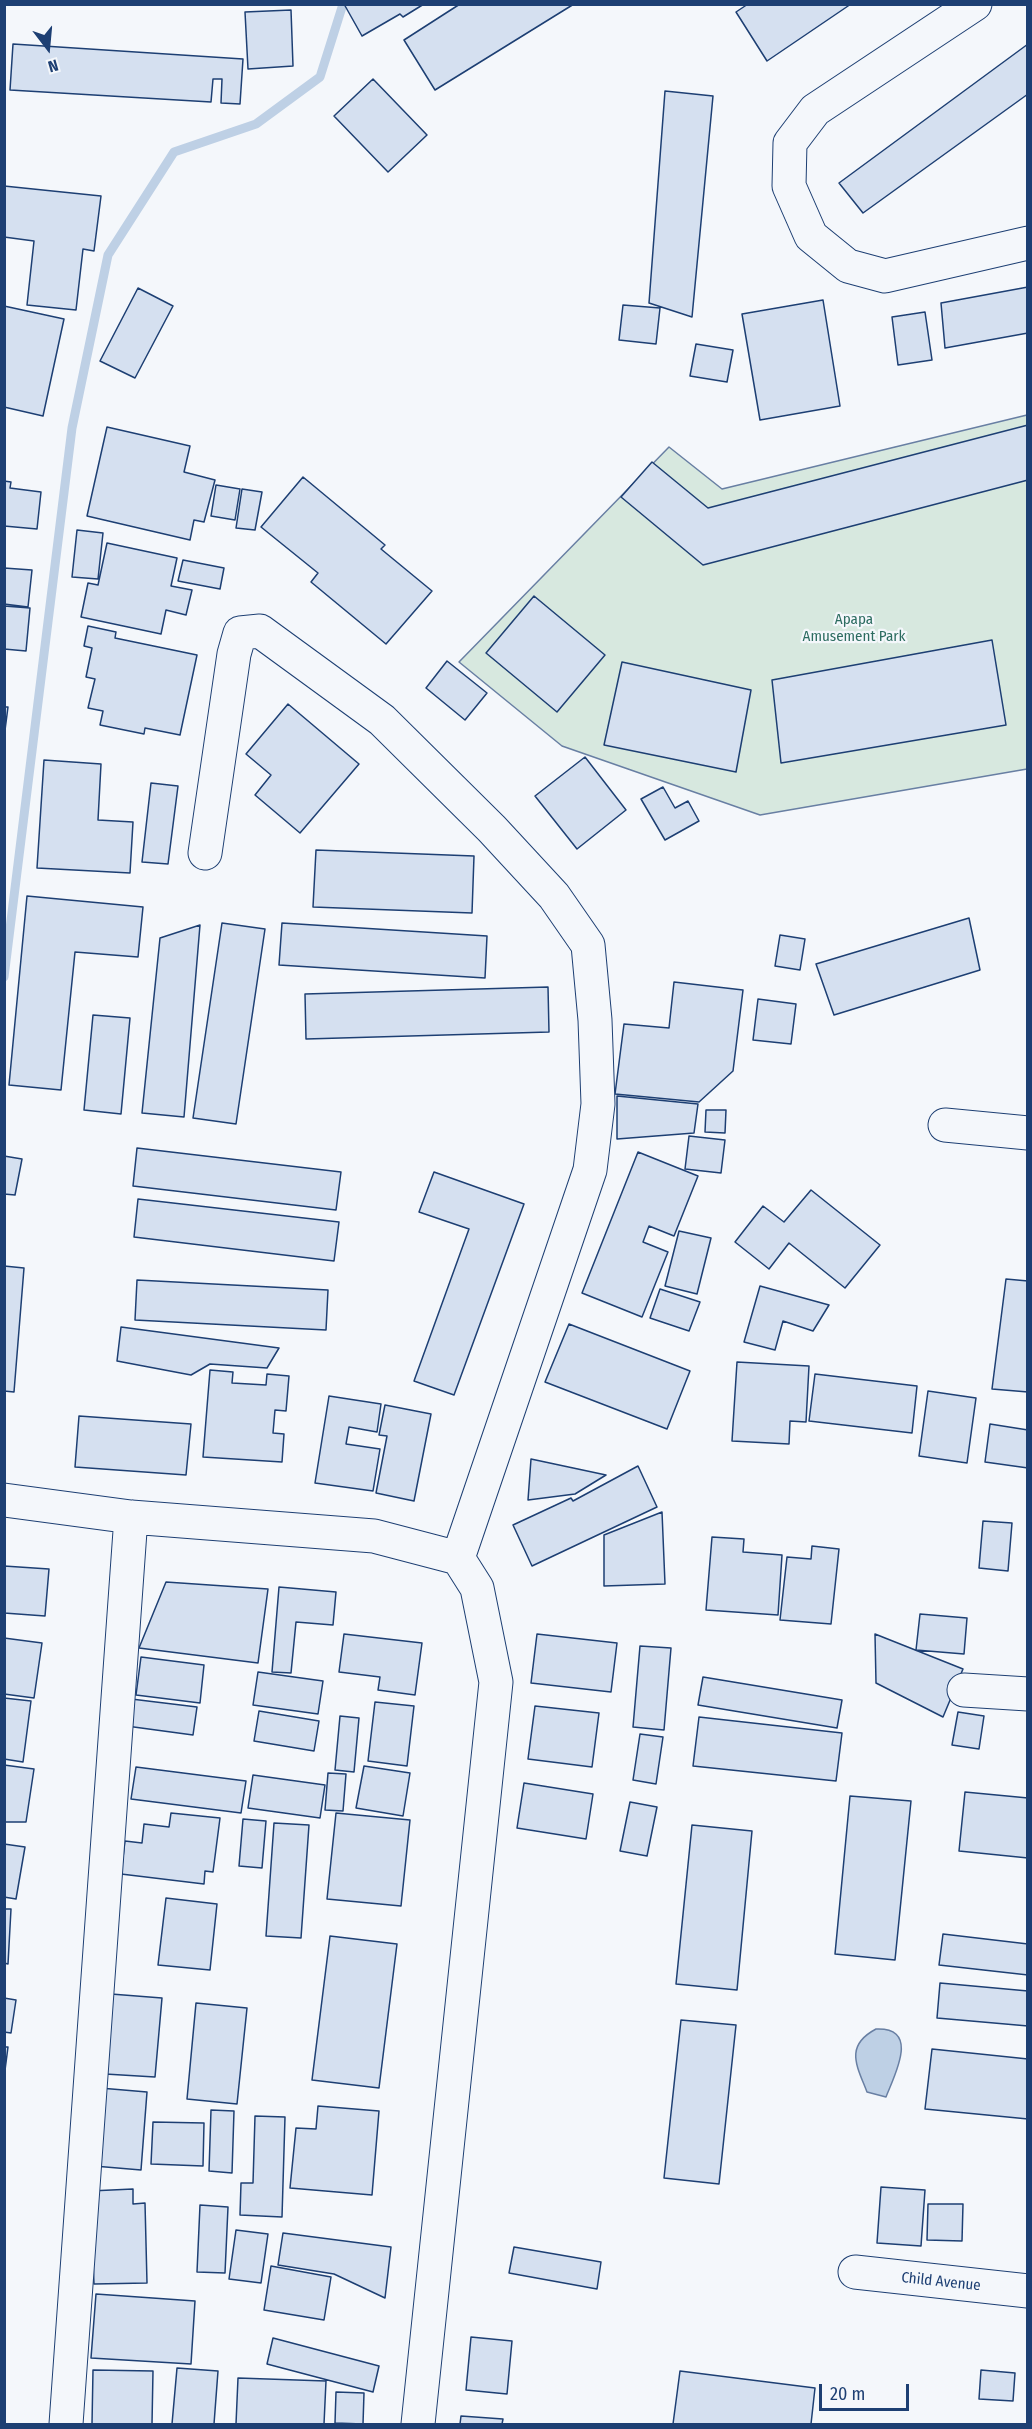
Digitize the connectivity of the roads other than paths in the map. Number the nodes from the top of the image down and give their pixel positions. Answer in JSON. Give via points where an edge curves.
{"nodes":[{"id":1,"x":975,"y":4,"type":"edge"},
{"id":2,"x":1028,"y":243,"type":"edge"},
{"id":3,"x":205,"y":854,"type":"dead end"},
{"id":4,"x":945,"y":1125,"type":"dead end"},
{"id":5,"x":1027,"y":1126,"type":"edge"},
{"id":6,"x":4,"y":1500,"type":"edge"},
{"id":7,"x":131,"y":1517,"type":"junction"},
{"id":8,"x":458,"y":1558,"type":"junction"},
{"id":9,"x":964,"y":1690,"type":"dead end"},
{"id":10,"x":1028,"y":1694,"type":"edge"},
{"id":11,"x":855,"y":2272,"type":"dead end"},
{"id":12,"x":1028,"y":2291,"type":"edge"},
{"id":13,"x":66,"y":2424,"type":"edge"},
{"id":14,"x":418,"y":2424,"type":"edge"}],
"edges":[{"from":1,"to":2,"type":"street","via":[[816,110],[790,143],[789,186],[811,236],[848,266],[885,276]]},
{"from":3,"to":8,"type":"street","via":[[234,654],[240,633],[260,631],[382,720],[554,896],[588,945],[598,1104],[590,1170]]},
{"from":4,"to":5,"type":"street"},
{"from":6,"to":7,"type":"street"},
{"from":7,"to":8,"type":"street","via":[[374,1536]]},
{"from":7,"to":13,"type":"street"},
{"from":8,"to":14,"type":"street","via":[[477,1588],[496,1682]]},
{"from":9,"to":10,"type":"street"},
{"from":11,"to":12,"type":"street","name":"Child Avenue"}]}
